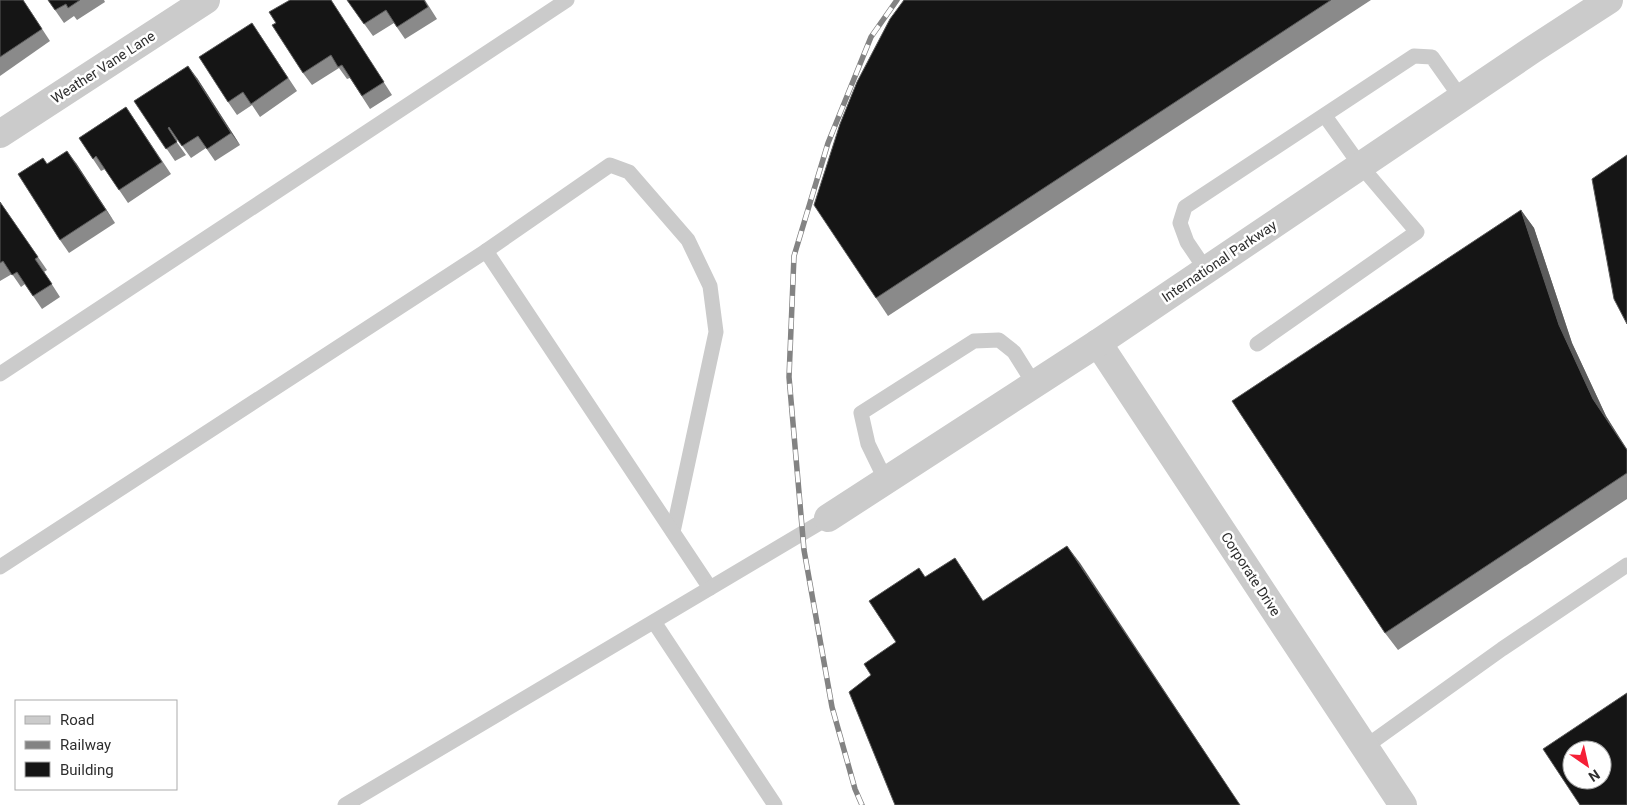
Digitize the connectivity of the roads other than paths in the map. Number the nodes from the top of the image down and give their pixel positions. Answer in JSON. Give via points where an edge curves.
{"nodes":[{"id":1,"x":206,"y":0,"type":"edge"},
{"id":2,"x":567,"y":0,"type":"edge"},
{"id":3,"x":1609,"y":0,"type":"edge"},
{"id":4,"x":1461,"y":98,"type":"junction"},
{"id":5,"x":1325,"y":116,"type":"junction"},
{"id":6,"x":0,"y":134,"type":"edge"},
{"id":7,"x":1360,"y":165,"type":"junction"},
{"id":8,"x":486,"y":250,"type":"junction"},
{"id":9,"x":1206,"y":270,"type":"junction"},
{"id":10,"x":1098,"y":343,"type":"junction"},
{"id":11,"x":1257,"y":344,"type":"dead end"},
{"id":12,"x":0,"y":374,"type":"edge"},
{"id":13,"x":1034,"y":384,"type":"junction"},
{"id":14,"x":886,"y":481,"type":"junction"},
{"id":15,"x":828,"y":518,"type":"joint"},
{"id":16,"x":673,"y":532,"type":"junction"},
{"id":17,"x":1627,"y":564,"type":"edge"},
{"id":18,"x":0,"y":567,"type":"edge"},
{"id":19,"x":710,"y":588,"type":"junction"},
{"id":20,"x":654,"y":622,"type":"junction"},
{"id":21,"x":1365,"y":747,"type":"junction"},
{"id":22,"x":345,"y":805,"type":"edge"},
{"id":23,"x":775,"y":805,"type":"edge"},
{"id":24,"x":1403,"y":805,"type":"edge"}],
"edges":[{"from":1,"to":6,"type":"street","name":"Weather Vane Lane"},
{"from":2,"to":12,"type":"lane"},
{"from":3,"to":4,"type":"street","name":"International Parkway"},
{"from":4,"to":5,"type":"lane","via":[[1432,57],[1414,56]]},
{"from":4,"to":7,"type":"street","name":"International Parkway"},
{"from":5,"to":7,"type":"lane"},
{"from":5,"to":9,"type":"lane","via":[[1185,207],[1180,223],[1187,242]]},
{"from":7,"to":9,"type":"street","name":"International Parkway"},
{"from":7,"to":11,"type":"lane","via":[[1417,232]]},
{"from":8,"to":16,"type":"lane"},
{"from":8,"to":16,"type":"lane","via":[[610,165],[628,172],[688,240],[710,286],[716,332]]},
{"from":8,"to":18,"type":"lane"},
{"from":9,"to":10,"type":"street","name":"International Parkway"},
{"from":10,"to":13,"type":"street","name":"International Parkway"},
{"from":10,"to":21,"type":"street","name":"Corporate Drive"},
{"from":13,"to":14,"type":"street","name":"International Parkway"},
{"from":13,"to":14,"type":"lane","via":[[1014,352],[999,340],[974,341],[869,408],[861,414],[868,444]]},
{"from":14,"to":15,"type":"street","name":"International Parkway"},
{"from":15,"to":19,"type":"lane"},
{"from":16,"to":19,"type":"lane"},
{"from":17,"to":21,"type":"lane"},
{"from":19,"to":20,"type":"lane"},
{"from":20,"to":22,"type":"lane"},
{"from":20,"to":23,"type":"lane"},
{"from":21,"to":24,"type":"street","name":"Corporate Drive"}]}
